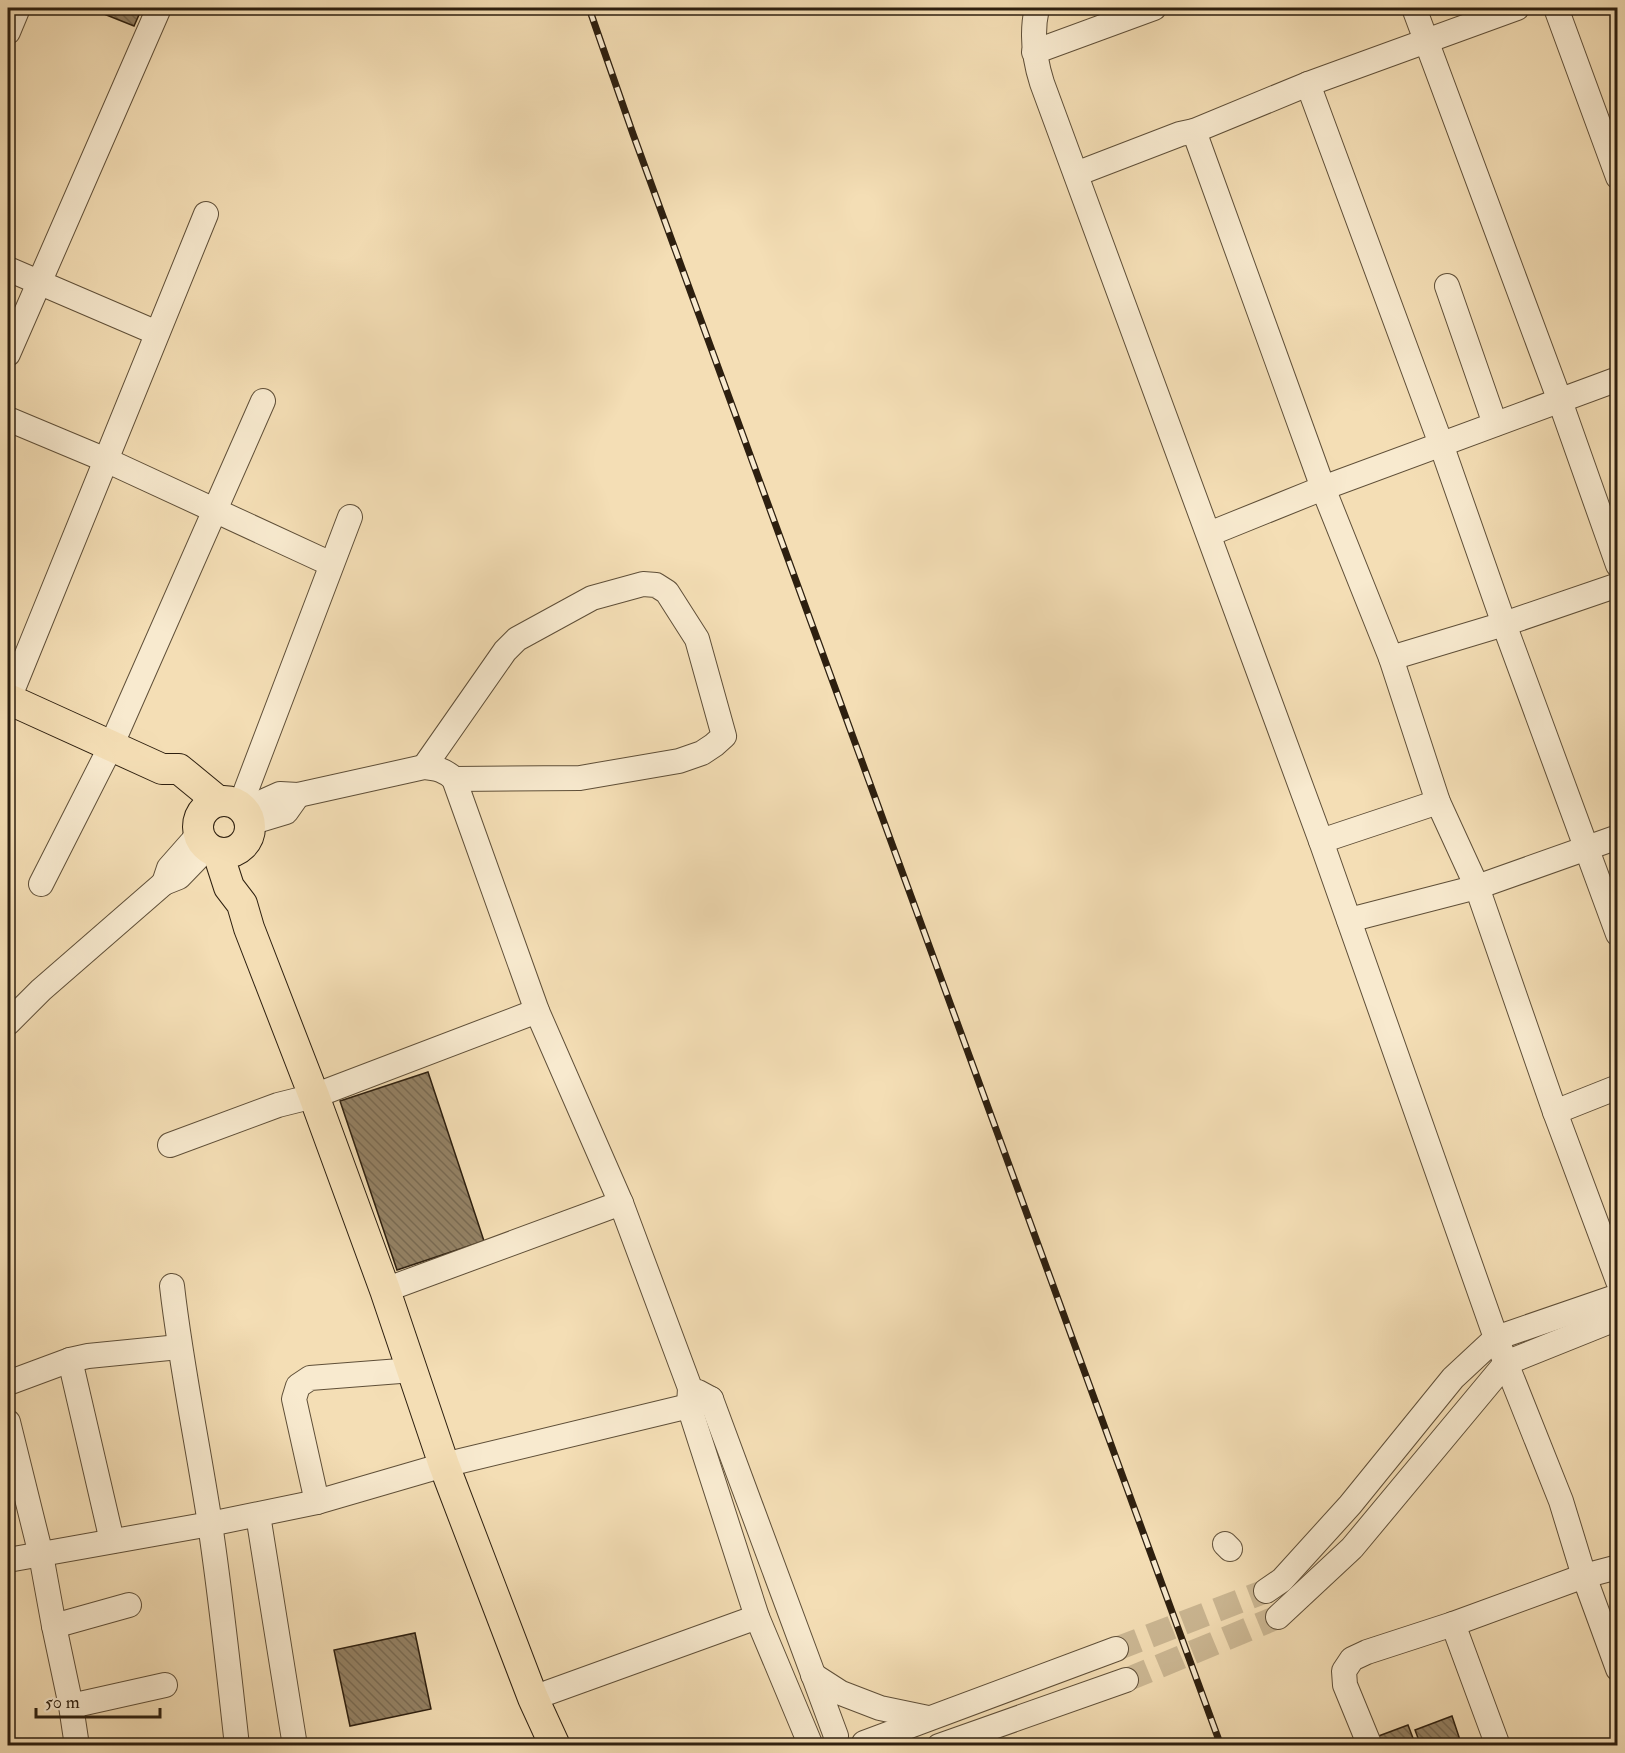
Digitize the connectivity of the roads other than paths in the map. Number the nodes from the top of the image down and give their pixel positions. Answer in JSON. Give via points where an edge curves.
{"nodes":[{"id":1,"x":18,"y":8,"type":"edge"},
{"id":2,"x":159,"y":8,"type":"edge"},
{"id":3,"x":1037,"y":8,"type":"edge"},
{"id":4,"x":1154,"y":8,"type":"edge"},
{"id":5,"x":1414,"y":8,"type":"edge"},
{"id":6,"x":1517,"y":8,"type":"edge"},
{"id":7,"x":1556,"y":8,"type":"edge"},
{"id":8,"x":8,"y":32,"type":"edge"},
{"id":9,"x":1425,"y":40,"type":"junction"},
{"id":10,"x":1034,"y":52,"type":"junction"},
{"id":11,"x":1308,"y":84,"type":"junction"},
{"id":12,"x":1194,"y":131,"type":"junction"},
{"id":13,"x":1076,"y":174,"type":"junction"},
{"id":14,"x":1617,"y":177,"type":"edge"},
{"id":15,"x":206,"y":214,"type":"dead end"},
{"id":16,"x":8,"y":270,"type":"edge"},
{"id":17,"x":39,"y":282,"type":"junction"},
{"id":18,"x":1447,"y":286,"type":"dead end"},
{"id":19,"x":158,"y":333,"type":"junction"},
{"id":20,"x":8,"y":354,"type":"edge"},
{"id":21,"x":1617,"y":379,"type":"edge"},
{"id":22,"x":263,"y":401,"type":"dead end"},
{"id":23,"x":1560,"y":401,"type":"junction"},
{"id":24,"x":8,"y":419,"type":"edge"},
{"id":25,"x":1496,"y":424,"type":"junction"},
{"id":26,"x":1441,"y":444,"type":"junction"},
{"id":27,"x":106,"y":460,"type":"junction"},
{"id":28,"x":1323,"y":488,"type":"junction"},
{"id":29,"x":213,"y":511,"type":"junction"},
{"id":30,"x":350,"y":517,"type":"dead end"},
{"id":31,"x":1209,"y":534,"type":"junction"},
{"id":32,"x":330,"y":564,"type":"junction"},
{"id":33,"x":1617,"y":565,"type":"edge"},
{"id":34,"x":1617,"y":585,"type":"edge"},
{"id":35,"x":1503,"y":624,"type":"junction"},
{"id":36,"x":1391,"y":658,"type":"junction"},
{"id":37,"x":8,"y":699,"type":"edge"},
{"id":38,"x":111,"y":746,"type":"junction"},
{"id":39,"x":424,"y":767,"type":"junction"},
{"id":40,"x":454,"y":779,"type":"junction"},
{"id":41,"x":1438,"y":802,"type":"junction"},
{"id":42,"x":232,"y":809,"type":"junction"},
{"id":43,"x":1617,"y":837,"type":"edge"},
{"id":44,"x":1321,"y":841,"type":"junction"},
{"id":45,"x":215,"y":846,"type":"junction"},
{"id":46,"x":1586,"y":849,"type":"junction"},
{"id":47,"x":40,"y":884,"type":"dead end"},
{"id":48,"x":1477,"y":887,"type":"junction"},
{"id":49,"x":1349,"y":920,"type":"junction"},
{"id":50,"x":1617,"y":934,"type":"edge"},
{"id":51,"x":537,"y":1011,"type":"junction"},
{"id":52,"x":8,"y":1023,"type":"edge"},
{"id":53,"x":1617,"y":1087,"type":"edge"},
{"id":54,"x":314,"y":1096,"type":"junction"},
{"id":55,"x":1555,"y":1112,"type":"junction"},
{"id":56,"x":170,"y":1145,"type":"dead end"},
{"id":57,"x":621,"y":1203,"type":"junction"},
{"id":58,"x":1617,"y":1281,"type":"edge"},
{"id":59,"x":172,"y":1286,"type":"dead end"},
{"id":60,"x":384,"y":1290,"type":"junction"},
{"id":61,"x":1617,"y":1296,"type":"edge"},
{"id":62,"x":1617,"y":1318,"type":"edge"},
{"id":63,"x":1496,"y":1338,"type":"junction"},
{"id":64,"x":179,"y":1347,"type":"junction"},
{"id":65,"x":70,"y":1359,"type":"junction"},
{"id":66,"x":1506,"y":1363,"type":"junction"},
{"id":67,"x":412,"y":1370,"type":"junction"},
{"id":68,"x":8,"y":1383,"type":"edge"},
{"id":69,"x":697,"y":1398,"type":"junction"},
{"id":70,"x":9,"y":1431,"type":"edge"},
{"id":71,"x":444,"y":1465,"type":"junction"},
{"id":72,"x":317,"y":1502,"type":"junction"},
{"id":73,"x":258,"y":1515,"type":"junction"},
{"id":74,"x":210,"y":1524,"type":"junction"},
{"id":75,"x":112,"y":1541,"type":"junction"},
{"id":76,"x":41,"y":1555,"type":"junction"},
{"id":77,"x":8,"y":1560,"type":"edge"},
{"id":78,"x":1617,"y":1567,"type":"edge"},
{"id":79,"x":1584,"y":1576,"type":"junction"},
{"id":80,"x":1266,"y":1591,"type":"tunnel mouth"},
{"id":81,"x":129,"y":1605,"type":"dead end"},
{"id":82,"x":757,"y":1617,"type":"junction"},
{"id":83,"x":1278,"y":1617,"type":"tunnel mouth"},
{"id":84,"x":1453,"y":1624,"type":"junction"},
{"id":85,"x":54,"y":1626,"type":"junction"},
{"id":86,"x":1116,"y":1649,"type":"tunnel mouth"},
{"id":87,"x":1617,"y":1669,"type":"edge"},
{"id":88,"x":813,"y":1675,"type":"junction"},
{"id":89,"x":1126,"y":1680,"type":"tunnel mouth"},
{"id":90,"x":165,"y":1685,"type":"dead end"},
{"id":91,"x":533,"y":1698,"type":"junction"},
{"id":92,"x":71,"y":1706,"type":"junction"},
{"id":93,"x":930,"y":1718,"type":"junction"},
{"id":94,"x":828,"y":1741,"type":"edge"},
{"id":95,"x":865,"y":1744,"type":"edge"},
{"id":96,"x":77,"y":1746,"type":"edge"},
{"id":97,"x":237,"y":1746,"type":"edge"},
{"id":98,"x":295,"y":1746,"type":"edge"},
{"id":99,"x":555,"y":1746,"type":"edge"},
{"id":100,"x":811,"y":1746,"type":"edge"},
{"id":101,"x":939,"y":1746,"type":"edge"},
{"id":102,"x":1370,"y":1746,"type":"edge"},
{"id":103,"x":1498,"y":1746,"type":"edge"}],
"edges":[{"from":1,"to":8,"type":"street"},
{"from":2,"to":17,"type":"street"},
{"from":3,"to":10,"type":"street"},
{"from":4,"to":10,"type":"street"},
{"from":5,"to":9,"type":"street"},
{"from":6,"to":9,"type":"street"},
{"from":7,"to":14,"type":"street"},
{"from":9,"to":11,"type":"street"},
{"from":9,"to":23,"type":"street"},
{"from":10,"to":13,"type":"street"},
{"from":11,"to":12,"type":"street"},
{"from":11,"to":26,"type":"street"},
{"from":12,"to":13,"type":"street"},
{"from":12,"to":28,"type":"street"},
{"from":13,"to":31,"type":"street"},
{"from":15,"to":19,"type":"street"},
{"from":16,"to":17,"type":"street"},
{"from":17,"to":19,"type":"street"},
{"from":17,"to":20,"type":"street"},
{"from":18,"to":25,"type":"street"},
{"from":19,"to":27,"type":"street"},
{"from":21,"to":23,"type":"street"},
{"from":22,"to":29,"type":"street"},
{"from":23,"to":25,"type":"street"},
{"from":23,"to":33,"type":"street"},
{"from":24,"to":27,"type":"street"},
{"from":25,"to":26,"type":"street"},
{"from":26,"to":28,"type":"street"},
{"from":26,"to":35,"type":"street"},
{"from":27,"to":29,"type":"street"},
{"from":27,"to":37,"type":"street"},
{"from":28,"to":31,"type":"street"},
{"from":28,"to":36,"type":"street"},
{"from":29,"to":32,"type":"street"},
{"from":29,"to":38,"type":"street"},
{"from":30,"to":32,"type":"street"},
{"from":31,"to":44,"type":"street"},
{"from":32,"to":42,"type":"street"},
{"from":34,"to":35,"type":"street"},
{"from":35,"to":36,"type":"street"},
{"from":35,"to":46,"type":"street"},
{"from":36,"to":41,"type":"street"},
{"from":37,"to":38,"type":"main road"},
{"from":38,"to":42,"type":"main road","via":[[162,769],[178,769]]},
{"from":38,"to":47,"type":"street"},
{"from":39,"to":40,"type":"street","via":[[441,770]]},
{"from":39,"to":40,"type":"street","via":[[517,639],[592,598],[643,584],[656,585],[667,592],[697,639],[724,736],[714,745],[679,762],[580,778]]},
{"from":39,"to":42,"type":"street","via":[[298,795],[280,794]]},
{"from":40,"to":51,"type":"street"},
{"from":41,"to":44,"type":"street"},
{"from":41,"to":48,"type":"street"},
{"from":42,"to":45,"type":"main road","via":[[249,832],[246,840],[241,847]]},
{"from":42,"to":45,"type":"main road","via":[[202,812],[197,830]]},
{"from":43,"to":46,"type":"street"},
{"from":44,"to":49,"type":"street"},
{"from":45,"to":52,"type":"street","via":[[179,877],[164,883]]},
{"from":45,"to":54,"type":"main road","via":[[246,882],[242,904],[249,928]]},
{"from":46,"to":48,"type":"street"},
{"from":46,"to":50,"type":"street"},
{"from":48,"to":49,"type":"street"},
{"from":48,"to":55,"type":"street"},
{"from":49,"to":63,"type":"street"},
{"from":51,"to":54,"type":"street"},
{"from":51,"to":57,"type":"street"},
{"from":53,"to":55,"type":"street"},
{"from":54,"to":56,"type":"street","via":[[278,1105]]},
{"from":54,"to":60,"type":"main road"},
{"from":55,"to":58,"type":"street"},
{"from":57,"to":60,"type":"street"},
{"from":57,"to":69,"type":"street"},
{"from":59,"to":64,"type":"street"},
{"from":60,"to":67,"type":"main road"},
{"from":61,"to":63,"type":"street"},
{"from":62,"to":66,"type":"street"},
{"from":63,"to":66,"type":"street"},
{"from":63,"to":80,"type":"street","via":[[1453,1378],[1290,1572]]},
{"from":64,"to":65,"type":"street"},
{"from":64,"to":74,"type":"street"},
{"from":65,"to":68,"type":"street"},
{"from":65,"to":75,"type":"street"},
{"from":66,"to":79,"type":"street","via":[[1561,1501]]},
{"from":66,"to":83,"type":"street","via":[[1352,1548]]},
{"from":67,"to":71,"type":"main road"},
{"from":67,"to":72,"type":"street","via":[[310,1378],[298,1386],[294,1399]]},
{"from":69,"to":71,"type":"street"},
{"from":69,"to":82,"type":"street"},
{"from":69,"to":88,"type":"street"},
{"from":70,"to":76,"type":"street"},
{"from":71,"to":72,"type":"street"},
{"from":71,"to":91,"type":"main road"},
{"from":72,"to":73,"type":"street"},
{"from":73,"to":74,"type":"street"},
{"from":73,"to":98,"type":"street"},
{"from":74,"to":75,"type":"street"},
{"from":74,"to":97,"type":"street"},
{"from":75,"to":76,"type":"street"},
{"from":76,"to":77,"type":"street"},
{"from":76,"to":85,"type":"street"},
{"from":78,"to":79,"type":"street"},
{"from":79,"to":84,"type":"street"},
{"from":79,"to":87,"type":"street"},
{"from":81,"to":85,"type":"street"},
{"from":82,"to":91,"type":"street"},
{"from":82,"to":100,"type":"street"},
{"from":84,"to":102,"type":"street","via":[[1352,1659],[1344,1671],[1345,1685]]},
{"from":84,"to":103,"type":"street"},
{"from":85,"to":92,"type":"street"},
{"from":86,"to":93,"type":"street"},
{"from":88,"to":93,"type":"street","via":[[841,1693],[880,1708]]},
{"from":88,"to":94,"type":"street"},
{"from":89,"to":101,"type":"street"},
{"from":90,"to":92,"type":"street"},
{"from":91,"to":99,"type":"main road"},
{"from":92,"to":96,"type":"street"},
{"from":93,"to":95,"type":"street"},
{"from":94,"to":95,"type":"street","via":[[846,1735]]}]}
